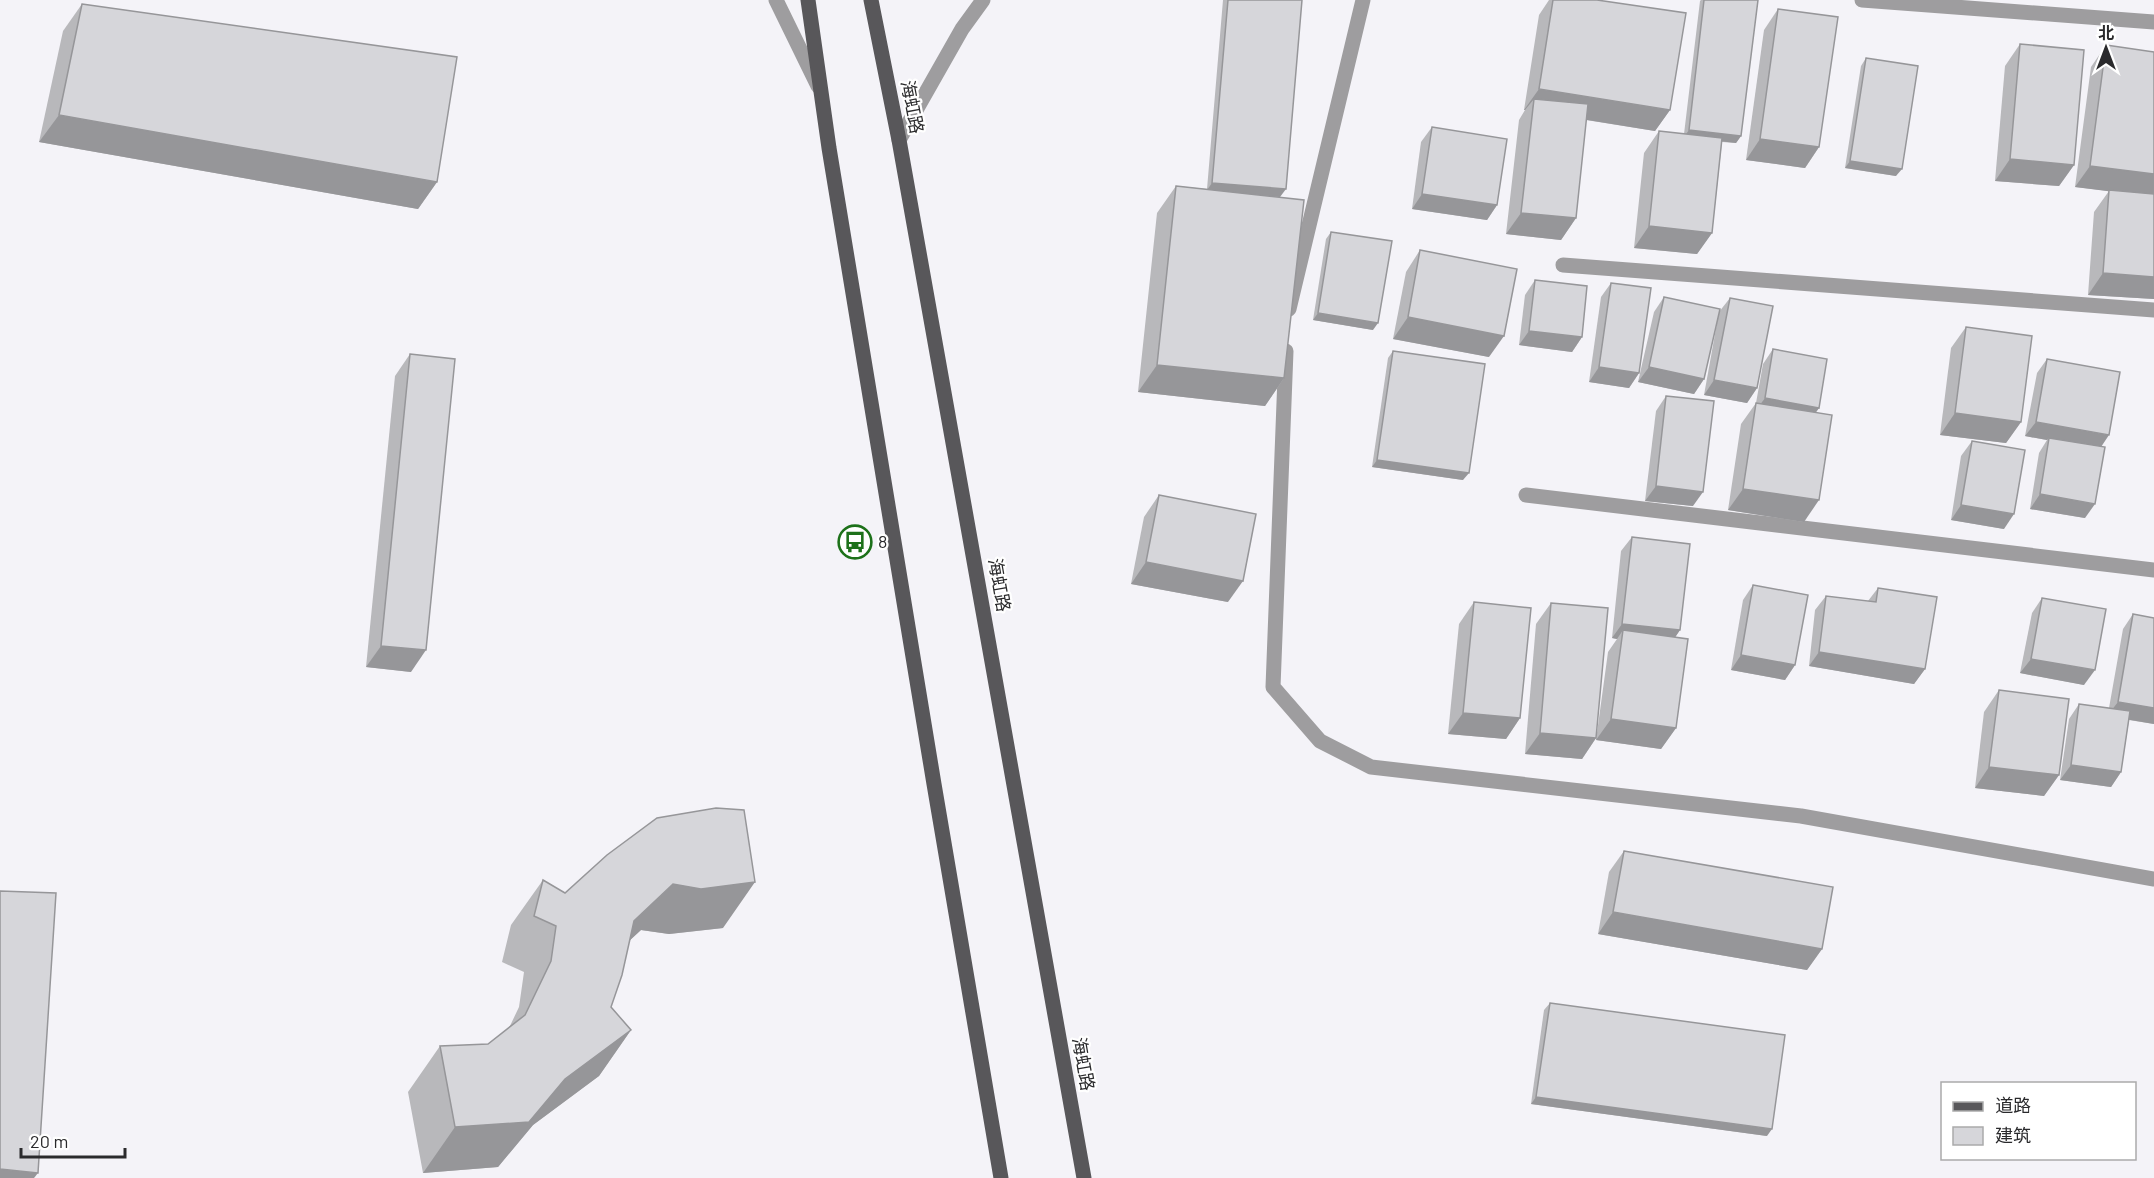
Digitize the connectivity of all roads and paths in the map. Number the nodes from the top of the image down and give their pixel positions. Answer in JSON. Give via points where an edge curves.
{"nodes":[{"id":1,"x":776,"y":0,"type":"edge"},
{"id":2,"x":808,"y":0,"type":"edge"},
{"id":3,"x":872,"y":0,"type":"edge"},
{"id":4,"x":983,"y":0,"type":"edge"},
{"id":5,"x":1363,"y":0,"type":"edge"},
{"id":6,"x":1862,"y":0,"type":"edge"},
{"id":7,"x":2154,"y":22,"type":"edge"},
{"id":8,"x":821,"y":91,"type":"junction"},
{"id":9,"x":899,"y":140,"type":"junction"},
{"id":10,"x":1563,"y":265,"type":"dead end"},
{"id":11,"x":2154,"y":310,"type":"edge"},
{"id":12,"x":1526,"y":495,"type":"dead end"},
{"id":13,"x":2154,"y":570,"type":"edge"},
{"id":14,"x":2154,"y":879,"type":"edge"},
{"id":15,"x":1001,"y":1178,"type":"edge"},
{"id":16,"x":1083,"y":1178,"type":"edge"}],
"edges":[{"from":1,"to":8,"type":"street"},
{"from":2,"to":8,"type":"main road"},
{"from":3,"to":9,"type":"main road","name":"海虹路"},
{"from":4,"to":9,"type":"street","via":[[962,29]]},
{"from":5,"to":14,"type":"street","via":[[1287,325],[1273,687],[1320,741],[1371,767],[1801,816]]},
{"from":6,"to":7,"type":"street"},
{"from":8,"to":15,"type":"main road"},
{"from":9,"to":16,"type":"main road","name":"海虹路"},
{"from":10,"to":11,"type":"street"},
{"from":12,"to":13,"type":"street"}]}
